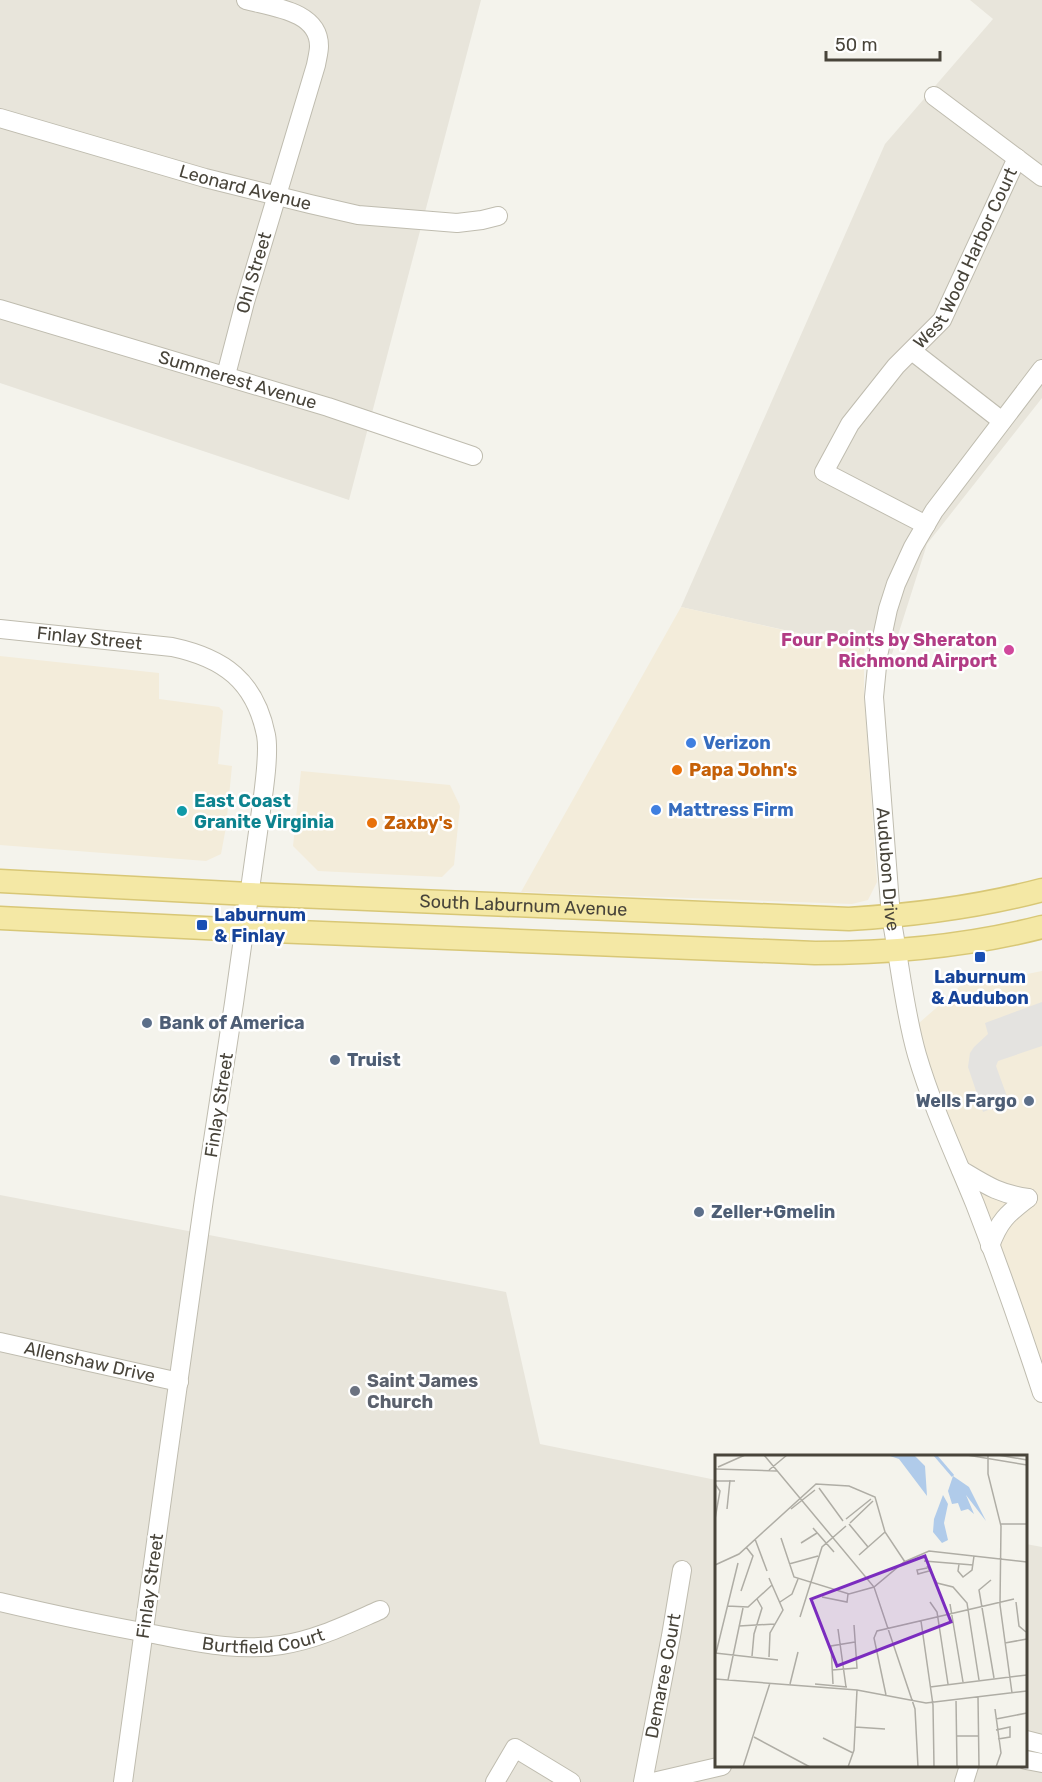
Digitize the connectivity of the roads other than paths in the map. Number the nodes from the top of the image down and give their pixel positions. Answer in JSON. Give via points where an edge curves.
{"nodes":[{"id":1,"x":246,"y":0,"type":"edge"},
{"id":2,"x":934,"y":96,"type":"dead end"},
{"id":3,"x":0,"y":118,"type":"edge"},
{"id":4,"x":1017,"y":158,"type":"junction"},
{"id":5,"x":1042,"y":177,"type":"edge"},
{"id":6,"x":277,"y":196,"type":"junction"},
{"id":7,"x":498,"y":216,"type":"dead end"},
{"id":8,"x":0,"y":309,"type":"edge"},
{"id":9,"x":912,"y":351,"type":"junction"},
{"id":10,"x":1042,"y":369,"type":"edge"},
{"id":11,"x":226,"y":375,"type":"junction"},
{"id":12,"x":1002,"y":421,"type":"junction"},
{"id":13,"x":473,"y":456,"type":"dead end"},
{"id":14,"x":926,"y":525,"type":"junction"},
{"id":15,"x":0,"y":629,"type":"edge"},
{"id":16,"x":0,"y":881,"type":"edge"},
{"id":17,"x":1042,"y":890,"type":"edge"},
{"id":18,"x":249,"y":894,"type":"junction"},
{"id":19,"x":891,"y":917,"type":"junction"},
{"id":20,"x":0,"y":918,"type":"edge"},
{"id":21,"x":1042,"y":927,"type":"edge"},
{"id":22,"x":245,"y":929,"type":"junction"},
{"id":23,"x":898,"y":950,"type":"junction"},
{"id":24,"x":961,"y":1170,"type":"junction"},
{"id":25,"x":990,"y":1246,"type":"junction"},
{"id":26,"x":0,"y":1342,"type":"edge"},
{"id":27,"x":179,"y":1382,"type":"junction"},
{"id":28,"x":1042,"y":1393,"type":"edge"},
{"id":29,"x":682,"y":1570,"type":"dead end"},
{"id":30,"x":0,"y":1602,"type":"edge"},
{"id":31,"x":380,"y":1610,"type":"dead end"},
{"id":32,"x":144,"y":1633,"type":"junction"},
{"id":33,"x":1027,"y":1740,"type":"edge"},
{"id":34,"x":1042,"y":1744,"type":"edge"},
{"id":35,"x":1027,"y":1760,"type":"edge"},
{"id":36,"x":1042,"y":1763,"type":"edge"},
{"id":37,"x":718,"y":1767,"type":"edge"},
{"id":38,"x":969,"y":1767,"type":"edge"},
{"id":39,"x":123,"y":1782,"type":"edge"},
{"id":40,"x":495,"y":1782,"type":"edge"},
{"id":41,"x":571,"y":1782,"type":"edge"},
{"id":42,"x":643,"y":1782,"type":"edge"},
{"id":43,"x":653,"y":1782,"type":"edge"},
{"id":44,"x":964,"y":1782,"type":"edge"}],
"edges":[{"from":1,"to":6,"type":"street","name":"Ohl Street","via":[[297,14],[310,23],[319,44]]},
{"from":2,"to":4,"type":"street","name":"West Wood Harbor Court"},
{"from":3,"to":6,"type":"street","name":"Leonard Avenue"},
{"from":4,"to":5,"type":"street","name":"West Wood Harbor Court"},
{"from":4,"to":9,"type":"street","name":"West Wood Harbor Court","via":[[942,320]]},
{"from":6,"to":7,"type":"street","name":"Leonard Avenue","via":[[369,216],[457,223]]},
{"from":6,"to":11,"type":"street","name":"Ohl Street"},
{"from":8,"to":11,"type":"street","name":"Summerest Avenue"},
{"from":9,"to":12,"type":"street","name":"West Wood Harbor Court"},
{"from":9,"to":14,"type":"street","via":[[850,424],[824,472]]},
{"from":10,"to":12,"type":"street","name":"Audubon Drive"},
{"from":11,"to":13,"type":"street","name":"Summerest Avenue"},
{"from":12,"to":14,"type":"street","name":"Audubon Drive"},
{"from":14,"to":19,"type":"street","name":"Audubon Drive","via":[[912,548],[888,609],[874,697]]},
{"from":15,"to":18,"type":"street","name":"Finlay Street","via":[[194,652],[212,659],[244,685],[257,708],[267,747]]},
{"from":16,"to":18,"type":"main road","name":"South Laburnum Avenue"},
{"from":17,"to":19,"type":"main road","name":"South Laburnum Avenue","via":[[983,905]]},
{"from":18,"to":19,"type":"main road","name":"South Laburnum Avenue"},
{"from":18,"to":22,"type":"street","name":"Finlay Street"},
{"from":19,"to":23,"type":"street","name":"Audubon Drive"},
{"from":20,"to":22,"type":"main road","name":"South Laburnum Avenue"},
{"from":21,"to":23,"type":"main road","name":"South Laburnum Avenue"},
{"from":22,"to":23,"type":"main road","name":"South Laburnum Avenue","via":[[815,953]]},
{"from":22,"to":27,"type":"street","name":"Finlay Street"},
{"from":23,"to":24,"type":"street","name":"Audubon Drive","via":[[917,1056]]},
{"from":24,"to":25,"type":"street","name":"Audubon Drive"},
{"from":24,"to":25,"type":"street","via":[[991,1188],[1029,1198],[1004,1219]]},
{"from":25,"to":28,"type":"street","name":"Audubon Drive"},
{"from":26,"to":27,"type":"street","name":"Allenshaw Drive"},
{"from":27,"to":32,"type":"street","name":"Finlay Street"},
{"from":29,"to":42,"type":"street","name":"Demaree Court"},
{"from":30,"to":32,"type":"street","name":"Burtfield Court"},
{"from":31,"to":32,"type":"street","name":"Burtfield Court","via":[[308,1640],[282,1645],[213,1645]]},
{"from":32,"to":39,"type":"street","name":"Finlay Street"},
{"from":33,"to":34,"type":"street"},
{"from":35,"to":36,"type":"street"},
{"from":37,"to":43,"type":"street"},
{"from":38,"to":44,"type":"street"},
{"from":40,"to":41,"type":"street","via":[[515,1748]]}]}
